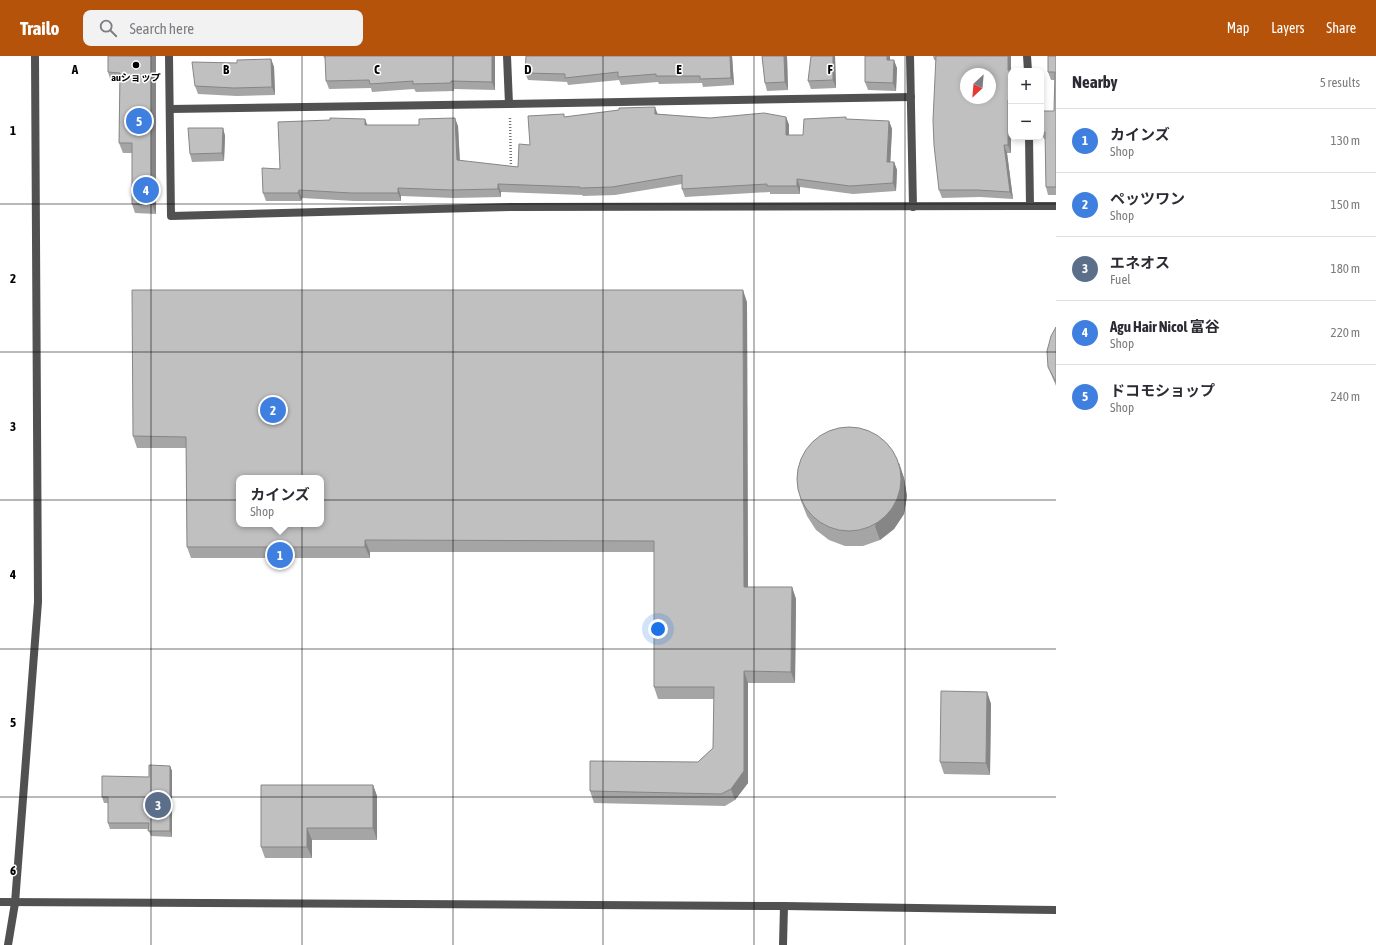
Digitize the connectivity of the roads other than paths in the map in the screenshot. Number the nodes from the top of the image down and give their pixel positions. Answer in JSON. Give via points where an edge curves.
{"nodes":[{"id":1,"x":35,"y":56,"type":"edge"},
{"id":2,"x":169,"y":56,"type":"edge"},
{"id":3,"x":507,"y":56,"type":"edge"},
{"id":4,"x":910,"y":56,"type":"edge"},
{"id":5,"x":1028,"y":56,"type":"edge"},
{"id":6,"x":1028,"y":68,"type":"edge"},
{"id":7,"x":911,"y":97,"type":"junction"},
{"id":8,"x":509,"y":104,"type":"junction"},
{"id":9,"x":170,"y":109,"type":"junction"},
{"id":10,"x":1029,"y":140,"type":"edge"},
{"id":11,"x":1030,"y":206,"type":"junction"},
{"id":12,"x":1056,"y":206,"type":"edge"},
{"id":13,"x":913,"y":207,"type":"junction"},
{"id":14,"x":0,"y":902,"type":"edge"},
{"id":15,"x":15,"y":903,"type":"junction"},
{"id":16,"x":784,"y":906,"type":"junction"},
{"id":17,"x":1056,"y":910,"type":"edge"},
{"id":18,"x":8,"y":945,"type":"edge"},
{"id":19,"x":783,"y":945,"type":"edge"}],
"edges":[{"from":1,"to":15,"type":"street","via":[[38,602]]},
{"from":2,"to":9,"type":"street"},
{"from":3,"to":8,"type":"street"},
{"from":4,"to":7,"type":"street"},
{"from":5,"to":6,"type":"street"},
{"from":7,"to":8,"type":"street"},
{"from":7,"to":13,"type":"street"},
{"from":8,"to":9,"type":"street"},
{"from":9,"to":13,"type":"street","via":[[171,216],[512,207]]},
{"from":10,"to":11,"type":"street"},
{"from":11,"to":12,"type":"street"},
{"from":11,"to":13,"type":"street"},
{"from":14,"to":15,"type":"street"},
{"from":15,"to":16,"type":"street"},
{"from":15,"to":18,"type":"street"},
{"from":16,"to":17,"type":"street"},
{"from":16,"to":19,"type":"street"}]}
